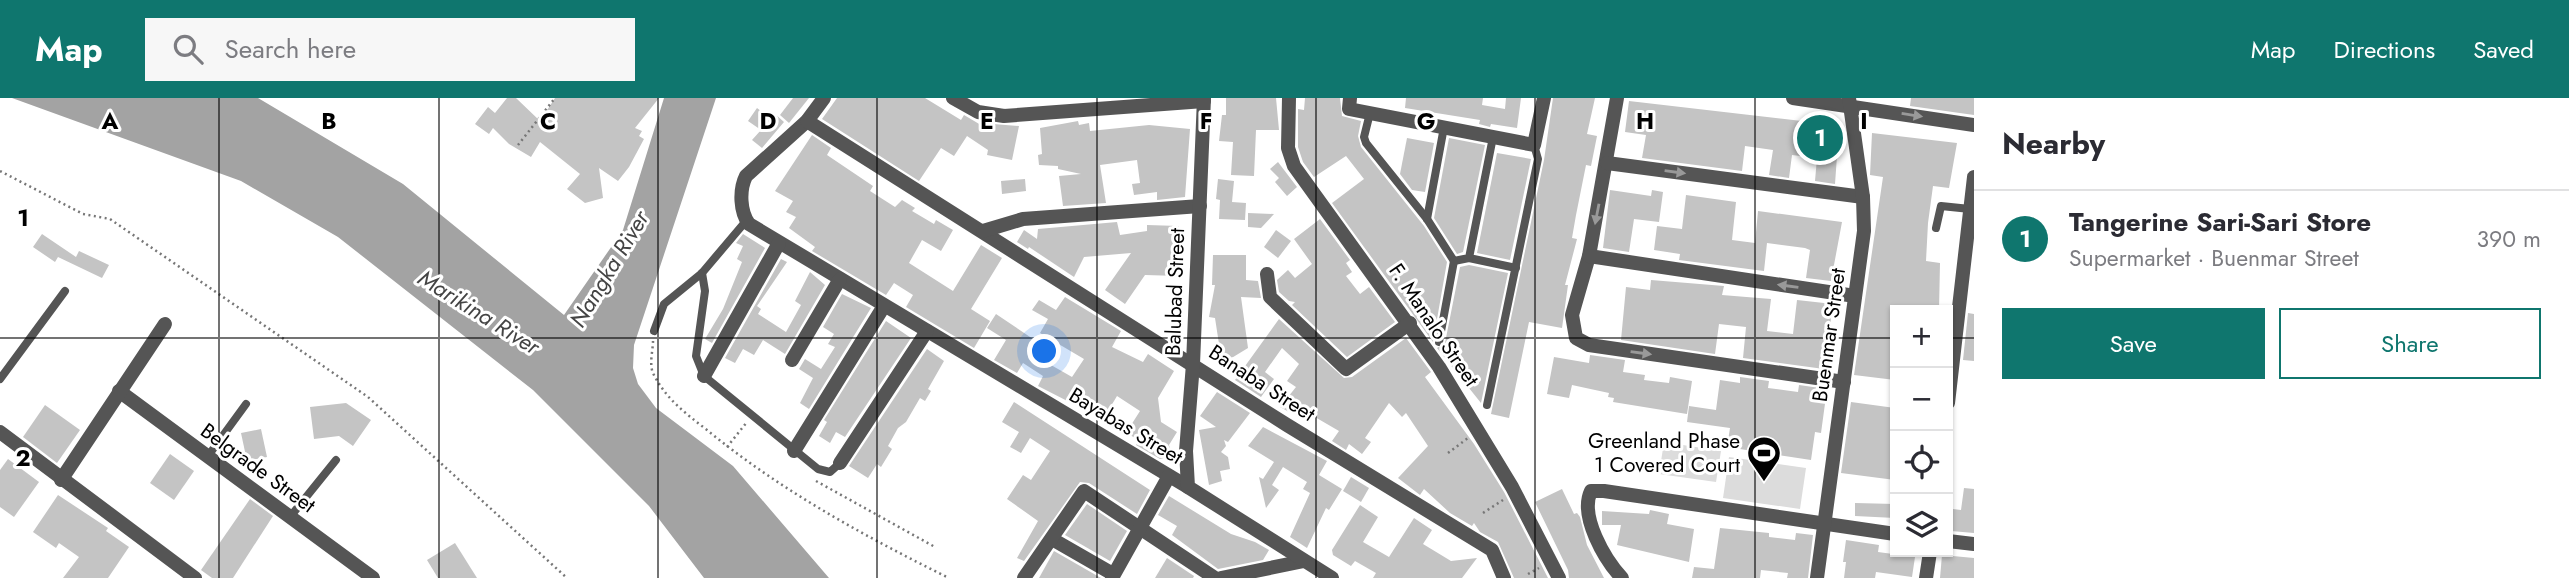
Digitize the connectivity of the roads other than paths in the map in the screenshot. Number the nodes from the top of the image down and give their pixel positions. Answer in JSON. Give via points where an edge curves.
{"nodes":[{"id":1,"x":824,"y":98,"type":"edge"},
{"id":2,"x":953,"y":98,"type":"edge"},
{"id":3,"x":1289,"y":98,"type":"edge"},
{"id":4,"x":1350,"y":98,"type":"edge"},
{"id":5,"x":1544,"y":98,"type":"edge"},
{"id":6,"x":1617,"y":98,"type":"edge"},
{"id":7,"x":1793,"y":98,"type":"edge"},
{"id":8,"x":1204,"y":99,"type":"edge"},
{"id":9,"x":1849,"y":101,"type":"edge"},
{"id":10,"x":1370,"y":113,"type":"junction"},
{"id":11,"x":807,"y":121,"type":"junction"},
{"id":12,"x":1974,"y":125,"type":"edge"},
{"id":13,"x":1444,"y":127,"type":"junction"},
{"id":14,"x":1493,"y":137,"type":"junction"},
{"id":15,"x":1534,"y":145,"type":"junction"},
{"id":16,"x":1607,"y":163,"type":"junction"},
{"id":17,"x":1974,"y":177,"type":"edge"},
{"id":18,"x":1863,"y":197,"type":"junction"},
{"id":19,"x":1200,"y":206,"type":"junction"},
{"id":20,"x":1970,"y":209,"type":"junction"},
{"id":21,"x":1427,"y":219,"type":"junction"},
{"id":22,"x":746,"y":220,"type":"junction"},
{"id":23,"x":1936,"y":228,"type":"dead end"},
{"id":24,"x":983,"y":231,"type":"junction"},
{"id":25,"x":779,"y":243,"type":"junction"},
{"id":26,"x":1589,"y":257,"type":"junction"},
{"id":27,"x":1469,"y":258,"type":"junction"},
{"id":28,"x":1454,"y":261,"type":"junction"},
{"id":29,"x":1516,"y":268,"type":"junction"},
{"id":30,"x":702,"y":273,"type":"junction"},
{"id":31,"x":1268,"y":274,"type":"dead end"},
{"id":32,"x":840,"y":279,"type":"junction"},
{"id":33,"x":65,"y":291,"type":"dead end"},
{"id":34,"x":1855,"y":296,"type":"junction"},
{"id":35,"x":884,"y":306,"type":"junction"},
{"id":36,"x":1410,"y":323,"type":"junction"},
{"id":37,"x":165,"y":324,"type":"dead end"},
{"id":38,"x":654,"y":331,"type":"road end"},
{"id":39,"x":928,"y":331,"type":"junction"},
{"id":40,"x":1439,"y":342,"type":"dead end"},
{"id":41,"x":792,"y":360,"type":"dead end"},
{"id":42,"x":1193,"y":364,"type":"junction"},
{"id":43,"x":1952,"y":368,"type":"edge"},
{"id":44,"x":704,"y":376,"type":"junction"},
{"id":45,"x":0,"y":379,"type":"edge"},
{"id":46,"x":1844,"y":382,"type":"junction"},
{"id":47,"x":119,"y":391,"type":"junction"},
{"id":48,"x":246,"y":404,"type":"dead end"},
{"id":49,"x":1487,"y":405,"type":"dead end"},
{"id":50,"x":0,"y":432,"type":"edge"},
{"id":51,"x":794,"y":451,"type":"junction"},
{"id":52,"x":208,"y":456,"type":"junction"},
{"id":53,"x":336,"y":460,"type":"dead end"},
{"id":54,"x":841,"y":463,"type":"joint"},
{"id":55,"x":1170,"y":475,"type":"junction"},
{"id":56,"x":61,"y":480,"type":"junction"},
{"id":57,"x":1188,"y":487,"type":"junction"},
{"id":58,"x":290,"y":517,"type":"junction"},
{"id":59,"x":1824,"y":523,"type":"junction"},
{"id":60,"x":1140,"y":529,"type":"junction"},
{"id":61,"x":1890,"y":533,"type":"edge"},
{"id":62,"x":1052,"y":539,"type":"junction"},
{"id":63,"x":1953,"y":542,"type":"edge"},
{"id":64,"x":1974,"y":544,"type":"edge"},
{"id":65,"x":1929,"y":557,"type":"edge"},
{"id":66,"x":1304,"y":561,"type":"junction"},
{"id":67,"x":1112,"y":576,"type":"edge"},
{"id":68,"x":195,"y":578,"type":"edge"},
{"id":69,"x":373,"y":578,"type":"edge"},
{"id":70,"x":1024,"y":578,"type":"edge"},
{"id":71,"x":1215,"y":578,"type":"edge"},
{"id":72,"x":1221,"y":578,"type":"edge"},
{"id":73,"x":1332,"y":578,"type":"edge"},
{"id":74,"x":1504,"y":578,"type":"edge"},
{"id":75,"x":1559,"y":578,"type":"edge"},
{"id":76,"x":1622,"y":578,"type":"edge"},
{"id":77,"x":1817,"y":578,"type":"edge"},
{"id":78,"x":1926,"y":578,"type":"edge"}],
"edges":[{"from":1,"to":11,"type":"street"},
{"from":2,"to":8,"type":"street","via":[[978,112],[1004,116]]},
{"from":3,"to":36,"type":"street","name":"F. Manalo Street","via":[[1288,148],[1294,166]]},
{"from":4,"to":10,"type":"street","via":[[1349,109]]},
{"from":5,"to":15,"type":"street"},
{"from":6,"to":16,"type":"street"},
{"from":7,"to":9,"type":"street"},
{"from":8,"to":19,"type":"street","name":"Balubad Street"},
{"from":9,"to":12,"type":"street","one_way":true},
{"from":9,"to":18,"type":"street","name":"Buenmar Street"},
{"from":10,"to":13,"type":"street"},
{"from":10,"to":21,"type":"lane","via":[[1366,143]]},
{"from":11,"to":22,"type":"street","via":[[746,176],[742,187]]},
{"from":11,"to":24,"type":"street","name":"Banaba Street"},
{"from":13,"to":14,"type":"street"},
{"from":13,"to":21,"type":"lane"},
{"from":14,"to":15,"type":"street"},
{"from":14,"to":27,"type":"lane"},
{"from":15,"to":29,"type":"lane","via":[[1538,159]]},
{"from":16,"to":18,"type":"street","one_way":true},
{"from":16,"to":26,"type":"street","one_way":true},
{"from":17,"to":20,"type":"street"},
{"from":18,"to":34,"type":"street","name":"Buenmar Street","via":[[1864,231]]},
{"from":19,"to":24,"type":"street","via":[[1023,219]]},
{"from":19,"to":42,"type":"street","name":"Balubad Street"},
{"from":20,"to":23,"type":"lane","via":[[1941,206]]},
{"from":20,"to":43,"type":"street"},
{"from":21,"to":28,"type":"lane"},
{"from":22,"to":25,"type":"street","name":"Bayabas Street"},
{"from":22,"to":30,"type":"lane"},
{"from":24,"to":42,"type":"street","name":"Banaba Street"},
{"from":25,"to":32,"type":"street","name":"Bayabas Street"},
{"from":25,"to":44,"type":"street"},
{"from":34,"to":26,"type":"street","one_way":true},
{"from":26,"to":46,"type":"street","one_way":true,"via":[[1572,315],[1576,338],[1589,345]]},
{"from":27,"to":28,"type":"lane"},
{"from":27,"to":29,"type":"lane"},
{"from":28,"to":40,"type":"lane"},
{"from":29,"to":49,"type":"lane"},
{"from":30,"to":38,"type":"lane","via":[[664,304]]},
{"from":30,"to":44,"type":"lane","via":[[705,291],[696,356]]},
{"from":31,"to":36,"type":"street","via":[[1270,297],[1346,369]]},
{"from":32,"to":35,"type":"street","name":"Bayabas Street"},
{"from":32,"to":41,"type":"street"},
{"from":33,"to":45,"type":"lane"},
{"from":34,"to":46,"type":"street","name":"Buenmar Street"},
{"from":35,"to":39,"type":"street","name":"Bayabas Street"},
{"from":35,"to":51,"type":"street"},
{"from":36,"to":75,"type":"street","name":"F. Manalo Street","via":[[1480,430]]},
{"from":37,"to":47,"type":"street"},
{"from":39,"to":54,"type":"street"},
{"from":39,"to":55,"type":"street","name":"Bayabas Street"},
{"from":42,"to":57,"type":"street","name":"Balubad Street"},
{"from":42,"to":74,"type":"street","name":"Banaba Street","via":[[1492,550]]},
{"from":44,"to":51,"type":"lane"},
{"from":46,"to":59,"type":"street","name":"Buenmar Street"},
{"from":47,"to":52,"type":"street","name":"Belgrade Street"},
{"from":47,"to":56,"type":"street"},
{"from":48,"to":52,"type":"lane"},
{"from":50,"to":56,"type":"street"},
{"from":51,"to":54,"type":"lane","via":[[818,469],[830,472]]},
{"from":52,"to":58,"type":"street","name":"Belgrade Street"},
{"from":53,"to":58,"type":"lane"},
{"from":55,"to":57,"type":"street","name":"Bayabas Street"},
{"from":55,"to":60,"type":"street"},
{"from":56,"to":68,"type":"street"},
{"from":57,"to":66,"type":"street","name":"Bayabas Street"},
{"from":58,"to":69,"type":"street","name":"Belgrade Street"},
{"from":59,"to":61,"type":"street"},
{"from":59,"to":76,"type":"street","via":[[1591,491],[1587,500],[1590,521]]},
{"from":59,"to":77,"type":"street","name":"Buenmar Street"},
{"from":60,"to":62,"type":"street","via":[[1085,492]]},
{"from":60,"to":67,"type":"street"},
{"from":60,"to":71,"type":"street"},
{"from":62,"to":67,"type":"street"},
{"from":62,"to":70,"type":"street"},
{"from":63,"to":64,"type":"street"},
{"from":65,"to":78,"type":"street"},
{"from":66,"to":72,"type":"street"},
{"from":66,"to":73,"type":"street","name":"Bayabas Street"}]}
